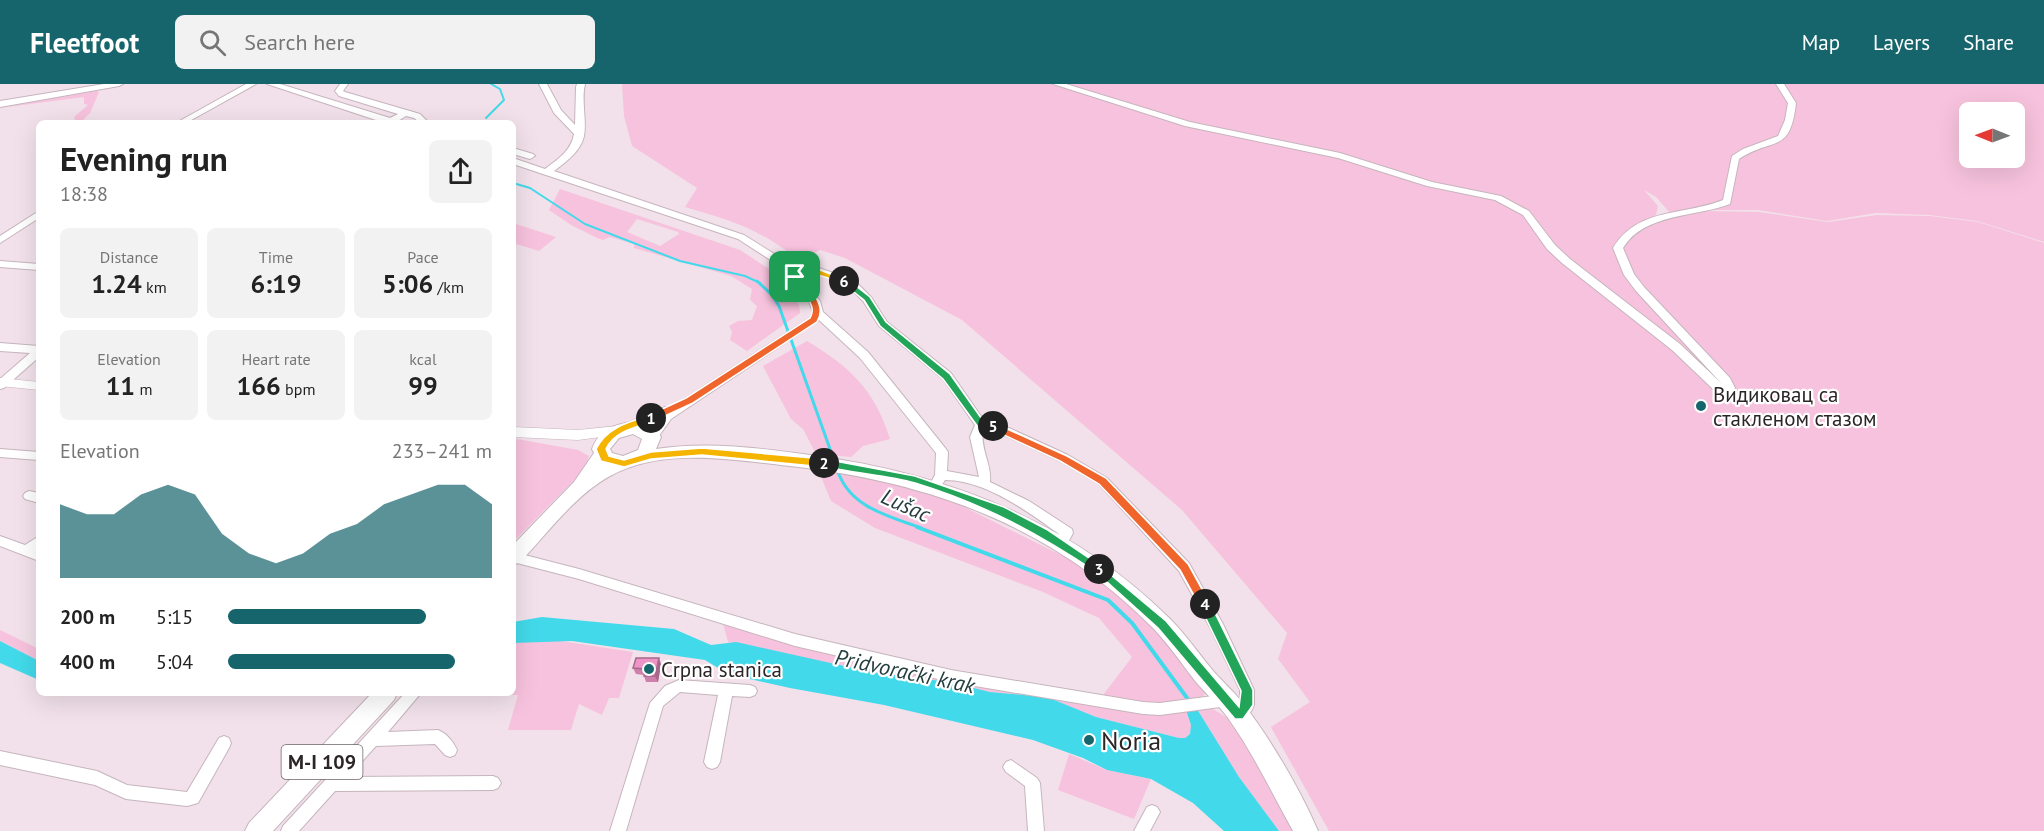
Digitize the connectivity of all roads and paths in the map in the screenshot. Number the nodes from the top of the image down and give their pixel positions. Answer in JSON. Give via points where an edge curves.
{"nodes":[{"id":1,"x":119,"y":84,"type":"edge"},
{"id":2,"x":252,"y":84,"type":"edge"},
{"id":3,"x":271,"y":84,"type":"edge"},
{"id":4,"x":543,"y":84,"type":"edge"},
{"id":5,"x":581,"y":84,"type":"edge"},
{"id":6,"x":1057,"y":84,"type":"edge"},
{"id":7,"x":1780,"y":84,"type":"edge"},
{"id":8,"x":341,"y":87,"type":"edge"},
{"id":9,"x":0,"y":104,"type":"edge"},
{"id":10,"x":405,"y":113,"type":"junction"},
{"id":11,"x":186,"y":120,"type":"edge"},
{"id":12,"x":386,"y":120,"type":"edge"},
{"id":13,"x":395,"y":120,"type":"edge"},
{"id":14,"x":422,"y":120,"type":"edge"},
{"id":15,"x":580,"y":135,"type":"junction"},
{"id":16,"x":516,"y":152,"type":"edge"},
{"id":17,"x":530,"y":156,"type":"dead end"},
{"id":18,"x":516,"y":162,"type":"edge"},
{"id":19,"x":548,"y":172,"type":"junction"},
{"id":20,"x":36,"y":216,"type":"edge"},
{"id":21,"x":0,"y":240,"type":"edge"},
{"id":22,"x":0,"y":264,"type":"edge"},
{"id":23,"x":36,"y":267,"type":"edge"},
{"id":24,"x":795,"y":277,"type":"junction"},
{"id":25,"x":818,"y":313,"type":"junction"},
{"id":26,"x":0,"y":347,"type":"edge"},
{"id":27,"x":36,"y":351,"type":"edge"},
{"id":28,"x":36,"y":354,"type":"edge"},
{"id":29,"x":1,"y":383,"type":"edge"},
{"id":30,"x":36,"y":386,"type":"edge"},
{"id":31,"x":689,"y":400,"type":"junction"},
{"id":32,"x":981,"y":425,"type":"junction"},
{"id":33,"x":621,"y":430,"type":"junction"},
{"id":34,"x":516,"y":432,"type":"edge"},
{"id":35,"x":535,"y":434,"type":"junction"},
{"id":36,"x":652,"y":439,"type":"junction"},
{"id":37,"x":601,"y":451,"type":"junction"},
{"id":38,"x":702,"y":452,"type":"junction"},
{"id":39,"x":0,"y":453,"type":"edge"},
{"id":40,"x":36,"y":456,"type":"edge"},
{"id":41,"x":631,"y":461,"type":"junction"},
{"id":42,"x":938,"y":481,"type":"junction"},
{"id":43,"x":984,"y":484,"type":"junction"},
{"id":44,"x":581,"y":487,"type":"junction"},
{"id":45,"x":0,"y":541,"type":"edge"},
{"id":46,"x":1060,"y":542,"type":"junction"},
{"id":47,"x":32,"y":554,"type":"edge"},
{"id":48,"x":516,"y":554,"type":"edge"},
{"id":49,"x":516,"y":558,"type":"edge"},
{"id":50,"x":726,"y":689,"type":"junction"},
{"id":51,"x":750,"y":691,"type":"dead end"},
{"id":52,"x":383,"y":696,"type":"edge"},
{"id":53,"x":411,"y":696,"type":"edge"},
{"id":54,"x":1233,"y":708,"type":"junction"},
{"id":55,"x":371,"y":739,"type":"junction"},
{"id":56,"x":224,"y":743,"type":"dead end"},
{"id":57,"x":450,"y":750,"type":"dead end"},
{"id":58,"x":0,"y":758,"type":"edge"},
{"id":59,"x":712,"y":762,"type":"dead end"},
{"id":60,"x":1011,"y":766,"type":"dead end"},
{"id":61,"x":493,"y":783,"type":"dead end"},
{"id":62,"x":331,"y":784,"type":"junction"},
{"id":63,"x":1152,"y":812,"type":"dead end"},
{"id":64,"x":257,"y":831,"type":"edge"},
{"id":65,"x":289,"y":831,"type":"edge"},
{"id":66,"x":618,"y":831,"type":"edge"},
{"id":67,"x":1036,"y":831,"type":"edge"},
{"id":68,"x":1142,"y":831,"type":"edge"},
{"id":69,"x":1306,"y":831,"type":"edge"}],
"edges":[{"from":1,"to":9,"type":"street"},
{"from":2,"to":11,"type":"street"},
{"from":3,"to":12,"type":"street"},
{"from":4,"to":15,"type":"street","via":[[557,111]]},
{"from":5,"to":15,"type":"street"},
{"from":6,"to":7,"type":"street","via":[[1188,124],[1340,156],[1515,205],[1566,261],[1725,389],[1729,388],[1726,381],[1629,275],[1618,248],[1632,231],[1654,219],[1727,202],[1735,158],[1778,140],[1789,129],[1792,103]]},
{"from":8,"to":10,"type":"street","via":[[372,105]]},
{"from":10,"to":13,"type":"street"},
{"from":10,"to":14,"type":"street"},
{"from":15,"to":19,"type":"street","via":[[570,156]]},
{"from":16,"to":17,"type":"street"},
{"from":18,"to":19,"type":"street"},
{"from":19,"to":24,"type":"street","via":[[741,237],[762,248]]},
{"from":20,"to":21,"type":"street"},
{"from":22,"to":23,"type":"street"},
{"from":24,"to":25,"type":"street"},
{"from":24,"to":32,"type":"street","via":[[816,270],[855,287],[883,324],[947,376]]},
{"from":25,"to":31,"type":"street","via":[[814,320]]},
{"from":25,"to":42,"type":"street","via":[[864,355],[942,452]]},
{"from":26,"to":27,"type":"street"},
{"from":28,"to":29,"type":"street"},
{"from":29,"to":30,"type":"street"},
{"from":31,"to":33,"type":"street"},
{"from":31,"to":36,"type":"street","via":[[667,416]]},
{"from":32,"to":43,"type":"street","via":[[977,435],[986,470]]},
{"from":32,"to":54,"type":"street","via":[[1005,431],[1064,458],[1103,481],[1184,567],[1247,690],[1247,705]]},
{"from":33,"to":35,"type":"street"},
{"from":33,"to":36,"type":"main road","via":[[640,429]]},
{"from":33,"to":37,"type":"main road","via":[[606,438]]},
{"from":34,"to":35,"type":"street"},
{"from":35,"to":37,"type":"street"},
{"from":36,"to":38,"type":"main road"},
{"from":36,"to":41,"type":"main road","via":[[645,454]]},
{"from":37,"to":41,"type":"main road","via":[[609,461]]},
{"from":37,"to":44,"type":"main road"},
{"from":38,"to":41,"type":"main road","via":[[667,453]]},
{"from":38,"to":42,"type":"main road","via":[[846,465]]},
{"from":39,"to":40,"type":"street"},
{"from":41,"to":44,"type":"main road","via":[[604,471]]},
{"from":42,"to":43,"type":"street","via":[[953,473]]},
{"from":42,"to":46,"type":"main road","via":[[1015,516]]},
{"from":43,"to":46,"type":"street","via":[[1066,532]]},
{"from":44,"to":48,"type":"main road"},
{"from":45,"to":47,"type":"street"},
{"from":46,"to":54,"type":"main road","via":[[1139,602]]},
{"from":49,"to":54,"type":"street","via":[[795,640],[928,671],[1143,708],[1202,704]]},
{"from":50,"to":51,"type":"street"},
{"from":50,"to":59,"type":"street"},
{"from":50,"to":66,"type":"street","via":[[678,686],[657,703]]},
{"from":52,"to":64,"type":"main road","number":"M-I 109"},
{"from":53,"to":55,"type":"street"},
{"from":54,"to":69,"type":"main road"},
{"from":55,"to":57,"type":"street","via":[[438,737]]},
{"from":55,"to":62,"type":"street"},
{"from":56,"to":58,"type":"street","via":[[193,798],[187,800],[126,792],[97,778]]},
{"from":60,"to":67,"type":"street","via":[[1032,783]]},
{"from":61,"to":62,"type":"street"},
{"from":62,"to":65,"type":"street"},
{"from":63,"to":68,"type":"street"}]}
